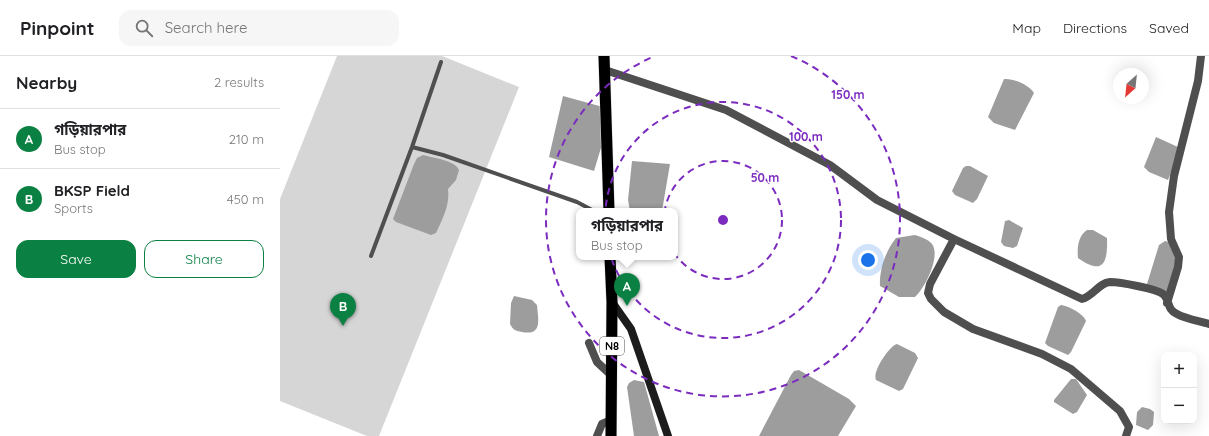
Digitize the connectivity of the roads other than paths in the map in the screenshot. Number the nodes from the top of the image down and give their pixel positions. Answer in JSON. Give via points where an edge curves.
{"nodes":[{"id":1,"x":604,"y":56,"type":"edge"},
{"id":2,"x":1201,"y":56,"type":"edge"},
{"id":3,"x":441,"y":62,"type":"dead end"},
{"id":4,"x":605,"y":70,"type":"junction"},
{"id":5,"x":412,"y":148,"type":"junction"},
{"id":6,"x":588,"y":208,"type":"edge"},
{"id":7,"x":609,"y":208,"type":"edge"},
{"id":8,"x":954,"y":240,"type":"junction"},
{"id":9,"x":371,"y":256,"type":"dead end"},
{"id":10,"x":610,"y":260,"type":"edge"},
{"id":11,"x":612,"y":302,"type":"junction"},
{"id":12,"x":1167,"y":303,"type":"junction"},
{"id":13,"x":1209,"y":324,"type":"edge"},
{"id":14,"x":589,"y":343,"type":"dead end"},
{"id":15,"x":611,"y":375,"type":"junction"},
{"id":16,"x":611,"y":420,"type":"junction"},
{"id":17,"x":597,"y":436,"type":"edge"},
{"id":18,"x":611,"y":436,"type":"edge"},
{"id":19,"x":668,"y":436,"type":"edge"},
{"id":20,"x":1126,"y":436,"type":"edge"}],
"edges":[{"from":1,"to":4,"type":"highway"},
{"from":2,"to":12,"type":"street","via":[[1174,176],[1169,212],[1171,239],[1179,257]]},
{"from":3,"to":5,"type":"lane"},
{"from":4,"to":7,"type":"highway"},
{"from":4,"to":8,"type":"street","via":[[726,110],[830,165],[878,200]]},
{"from":5,"to":6,"type":"lane","via":[[443,155]]},
{"from":5,"to":9,"type":"lane"},
{"from":8,"to":12,"type":"street","via":[[1082,300],[1088,298],[1101,285],[1110,282],[1157,291],[1165,296]]},
{"from":8,"to":20,"type":"street","via":[[930,284],[928,293],[931,299],[944,312],[973,328],[1042,354],[1071,369],[1120,411],[1129,427]]},
{"from":10,"to":11,"type":"highway","number":"N8"},
{"from":11,"to":15,"type":"highway","number":"N8"},
{"from":11,"to":19,"type":"main road","via":[[631,329]]},
{"from":12,"to":13,"type":"street","via":[[1170,310],[1177,315]]},
{"from":14,"to":15,"type":"street","via":[[597,362]]},
{"from":15,"to":16,"type":"highway","number":"N8"},
{"from":16,"to":17,"type":"street","via":[[602,424]]},
{"from":16,"to":18,"type":"highway","number":"N8"}]}
